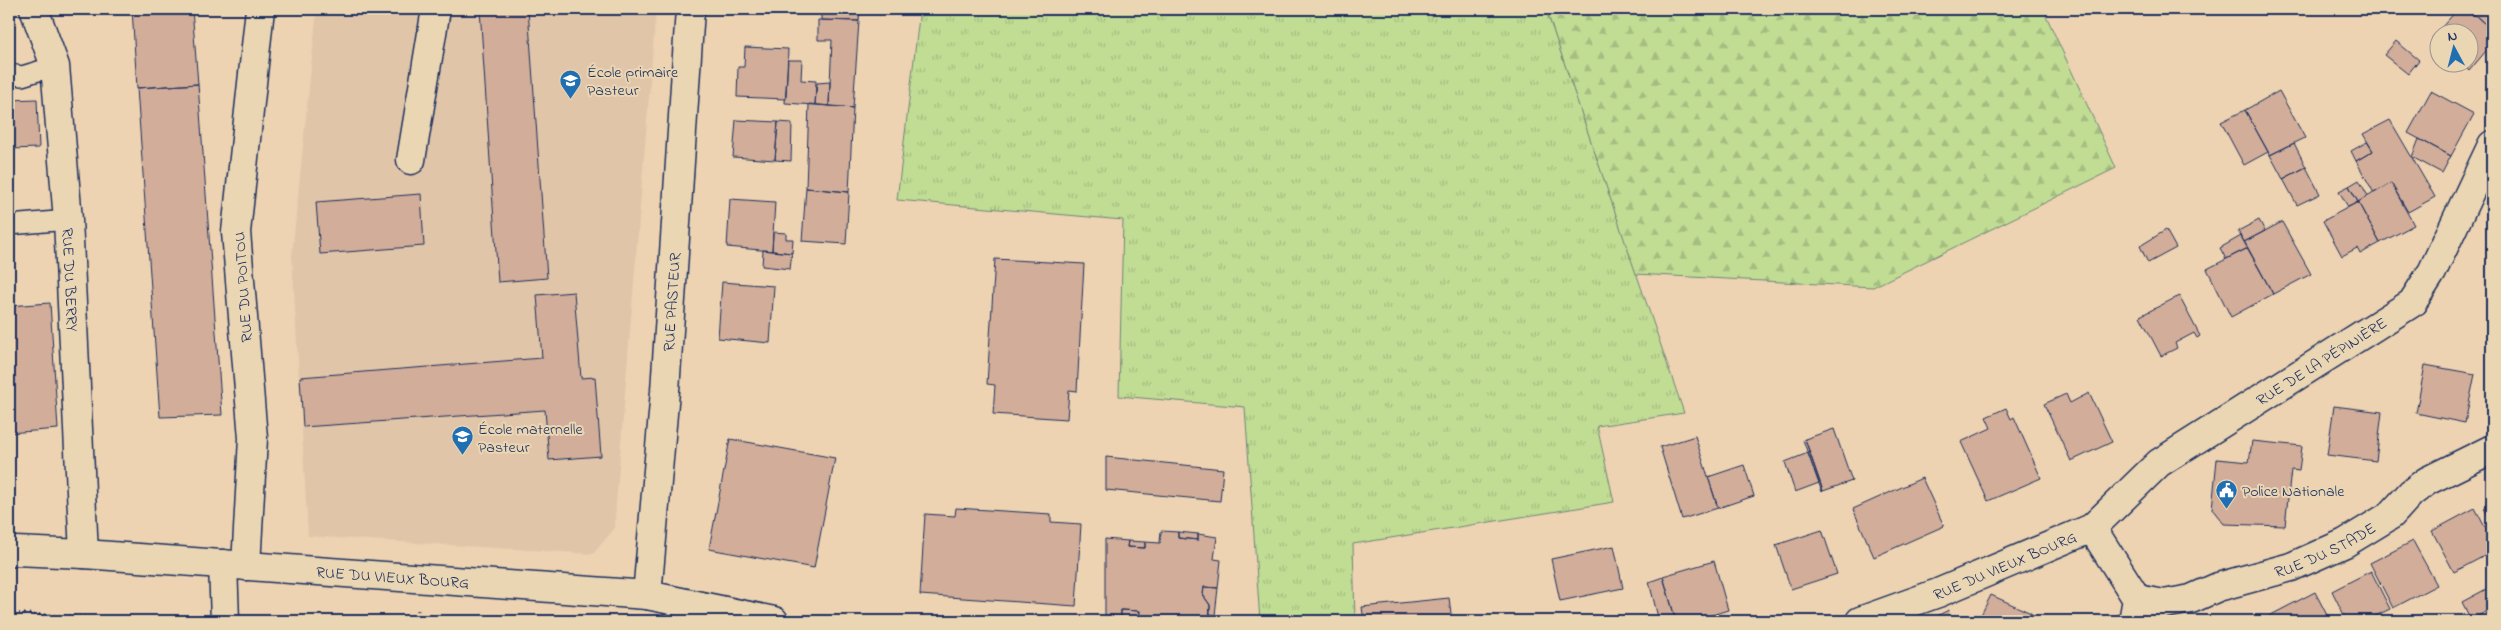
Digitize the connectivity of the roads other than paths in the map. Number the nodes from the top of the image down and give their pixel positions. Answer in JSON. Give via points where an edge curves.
{"nodes":[{"id":1,"x":34,"y":9,"type":"edge"},
{"id":2,"x":260,"y":9,"type":"edge"},
{"id":3,"x":436,"y":9,"type":"edge"},
{"id":4,"x":690,"y":9,"type":"edge"},
{"id":5,"x":55,"y":66,"type":"junction"},
{"id":6,"x":9,"y":74,"type":"edge"},
{"id":7,"x":2492,"y":145,"type":"edge"},
{"id":8,"x":411,"y":160,"type":"dead end"},
{"id":9,"x":68,"y":220,"type":"junction"},
{"id":10,"x":9,"y":225,"type":"edge"},
{"id":11,"x":2492,"y":449,"type":"edge"},
{"id":12,"x":2092,"y":528,"type":"junction"},
{"id":13,"x":9,"y":553,"type":"edge"},
{"id":14,"x":84,"y":554,"type":"junction"},
{"id":15,"x":234,"y":565,"type":"junction"},
{"id":16,"x":647,"y":595,"type":"junction"},
{"id":17,"x":2135,"y":610,"type":"edge"},
{"id":18,"x":705,"y":614,"type":"edge"},
{"id":19,"x":225,"y":621,"type":"edge"},
{"id":20,"x":774,"y":621,"type":"edge"},
{"id":21,"x":1860,"y":621,"type":"edge"}],
"edges":[{"from":1,"to":5,"type":"street","name":"RUE DU BERRY"},
{"from":2,"to":15,"type":"street","name":"RUE DU POITOU","via":[[236,232],[253,438]]},
{"from":3,"to":8,"type":"street"},
{"from":4,"to":16,"type":"street","name":"RUE PASTEUR","via":[[665,391]]},
{"from":5,"to":6,"type":"lane","via":[[22,76]]},
{"from":5,"to":9,"type":"street","name":"RUE DU BERRY"},
{"from":7,"to":12,"type":"street","name":"RUE DE LA PÉPINIÈRE","via":[[2432,272],[2412,302],[2159,463]]},
{"from":9,"to":10,"type":"lane"},
{"from":9,"to":14,"type":"street","name":"RUE DU BERRY"},
{"from":11,"to":17,"type":"street","name":"RUE DU STADE","via":[[2427,480],[2390,515],[2345,543],[2291,567],[2218,587],[2191,599]]},
{"from":12,"to":17,"type":"street"},
{"from":12,"to":21,"type":"street","name":"RUE DU VIEUX BOURG","via":[[1938,593]]},
{"from":13,"to":14,"type":"street","name":"RUE DU VIEUX BOURG"},
{"from":14,"to":15,"type":"street","name":"RUE DU VIEUX BOURG"},
{"from":15,"to":16,"type":"street","name":"RUE DU VIEUX BOURG"},
{"from":15,"to":19,"type":"street","name":"RUE DU POITOU"},
{"from":16,"to":18,"type":"street","name":"RUE DU VIEUX BOURG"},
{"from":18,"to":20,"type":"street","name":"RUE DU VIEUX BOURG"}]}
